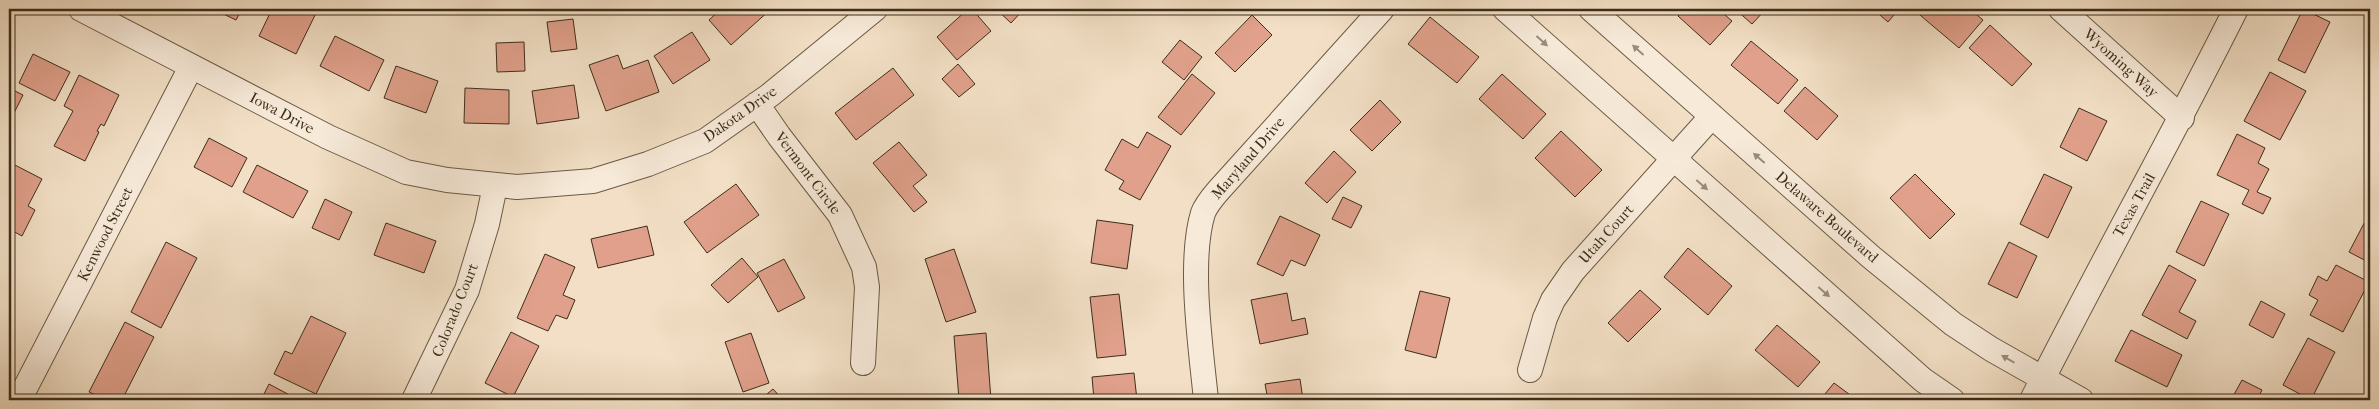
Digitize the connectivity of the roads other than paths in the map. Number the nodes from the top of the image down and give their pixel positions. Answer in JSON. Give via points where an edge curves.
{"nodes":[{"id":1,"x":81,"y":9,"type":"edge"},
{"id":2,"x":875,"y":9,"type":"edge"},
{"id":3,"x":1382,"y":9,"type":"edge"},
{"id":4,"x":1505,"y":9,"type":"edge"},
{"id":5,"x":1591,"y":9,"type":"edge"},
{"id":6,"x":2061,"y":9,"type":"edge"},
{"id":7,"x":2236,"y":9,"type":"edge"},
{"id":8,"x":191,"y":67,"type":"junction"},
{"id":9,"x":758,"y":104,"type":"junction"},
{"id":10,"x":1712,"y":116,"type":"junction"},
{"id":11,"x":2182,"y":118,"type":"junction"},
{"id":12,"x":1672,"y":160,"type":"junction"},
{"id":13,"x":495,"y":186,"type":"junction"},
{"id":14,"x":863,"y":363,"type":"dead end"},
{"id":15,"x":1530,"y":370,"type":"dead end"},
{"id":16,"x":2037,"y":390,"type":"edge"},
{"id":17,"x":19,"y":400,"type":"edge"},
{"id":18,"x":414,"y":400,"type":"edge"},
{"id":19,"x":1206,"y":400,"type":"edge"},
{"id":20,"x":1952,"y":400,"type":"edge"},
{"id":21,"x":2081,"y":400,"type":"edge"}],
"edges":[{"from":1,"to":8,"type":"street","name":"Iowa Drive"},
{"from":2,"to":9,"type":"street","name":"Dakota Drive"},
{"from":3,"to":19,"type":"street","name":"Maryland Drive","via":[[1206,206],[1197,258],[1199,330]]},
{"from":4,"to":12,"type":"street","one_way":true},
{"from":10,"to":5,"type":"street","name":"Delaware Boulevard","one_way":true},
{"from":6,"to":11,"type":"street","name":"Wyoming Way"},
{"from":7,"to":11,"type":"street","name":"Texas Trail"},
{"from":8,"to":13,"type":"street","name":"Iowa Drive","via":[[328,137],[406,172]]},
{"from":8,"to":17,"type":"street","name":"Kenwood Street"},
{"from":9,"to":13,"type":"street","name":"Dakota Drive","via":[[705,141],[648,164],[593,181]]},
{"from":9,"to":14,"type":"street","name":"Vermont Circle","via":[[840,215],[864,267],[867,287]]},
{"from":10,"to":12,"type":"street","name":"Utah Court"},
{"from":16,"to":10,"type":"street","name":"Delaware Boulevard","one_way":true,"via":[[1991,349],[1953,324],[1872,257]]},
{"from":11,"to":16,"type":"street","name":"Texas Trail","via":[[2089,287]]},
{"from":12,"to":15,"type":"street","name":"Utah Court","via":[[1573,271],[1545,318]]},
{"from":12,"to":20,"type":"street","one_way":true,"via":[[1923,380]]},
{"from":13,"to":18,"type":"street","name":"Colorado Court","via":[[488,224],[467,290]]},
{"from":16,"to":21,"type":"street","name":"Delaware Boulevard"}]}
